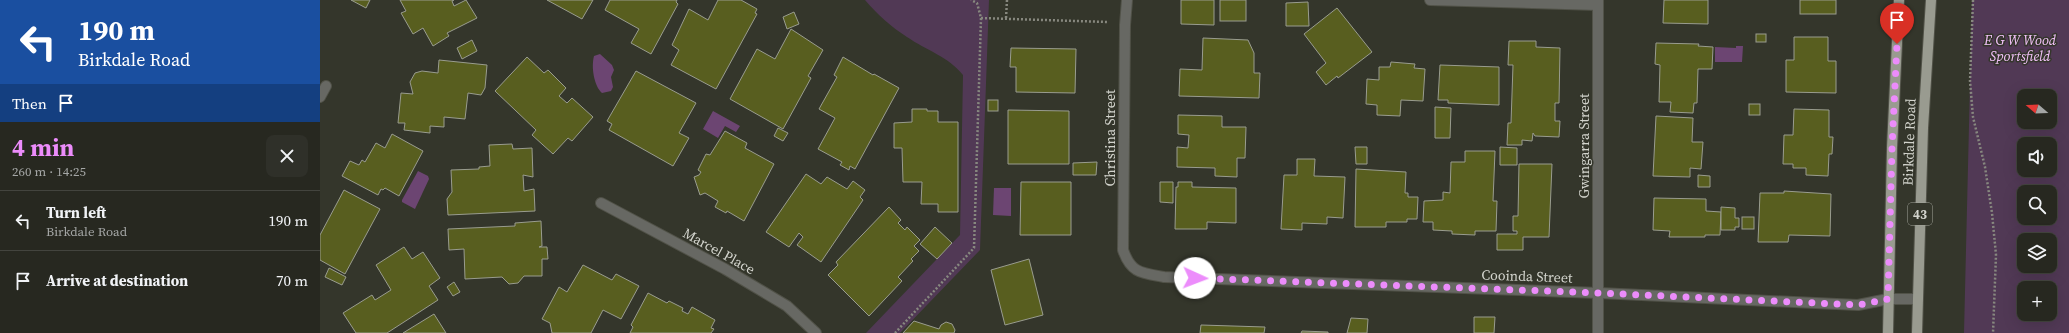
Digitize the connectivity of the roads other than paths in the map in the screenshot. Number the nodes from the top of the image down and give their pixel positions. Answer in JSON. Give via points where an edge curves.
{"nodes":[{"id":1,"x":1127,"y":0,"type":"edge"},
{"id":2,"x":1430,"y":0,"type":"edge"},
{"id":3,"x":1899,"y":0,"type":"edge"},
{"id":4,"x":1931,"y":0,"type":"edge"},
{"id":5,"x":1598,"y":2,"type":"edge"},
{"id":6,"x":326,"y":86,"type":"dead end"},
{"id":7,"x":320,"y":97,"type":"edge"},
{"id":8,"x":601,"y":203,"type":"dead end"},
{"id":9,"x":1136,"y":271,"type":"joint"},
{"id":10,"x":1599,"y":293,"type":"junction"},
{"id":11,"x":1888,"y":299,"type":"junction"},
{"id":12,"x":1918,"y":299,"type":"junction"},
{"id":13,"x":816,"y":333,"type":"edge"},
{"id":14,"x":1598,"y":333,"type":"edge"},
{"id":15,"x":1888,"y":333,"type":"edge"},
{"id":16,"x":1917,"y":333,"type":"edge"}],
"edges":[{"from":1,"to":9,"type":"street","name":"Christina Street","via":[[1123,250],[1127,261]]},
{"from":2,"to":5,"type":"street"},
{"from":3,"to":11,"type":"main road","name":"Birkdale Road","number":"43"},
{"from":4,"to":12,"type":"main road","name":"Birkdale Road","number":"43","via":[[1923,128]]},
{"from":5,"to":10,"type":"street","name":"Gwingarra Street"},
{"from":6,"to":7,"type":"street"},
{"from":8,"to":13,"type":"street","name":"Marcel Place","via":[[725,269],[787,306]]},
{"from":9,"to":10,"type":"street","name":"Cooinda Street","via":[[1164,277]]},
{"from":10,"to":11,"type":"street","name":"Cooinda Street","via":[[1858,305]]},
{"from":10,"to":14,"type":"street","name":"Gwingarra Street"},
{"from":11,"to":12,"type":"street","name":"Cooinda Street"},
{"from":11,"to":15,"type":"main road","name":"Birkdale Road","number":"43"},
{"from":12,"to":16,"type":"main road","name":"Birkdale Road","number":"43"}]}
